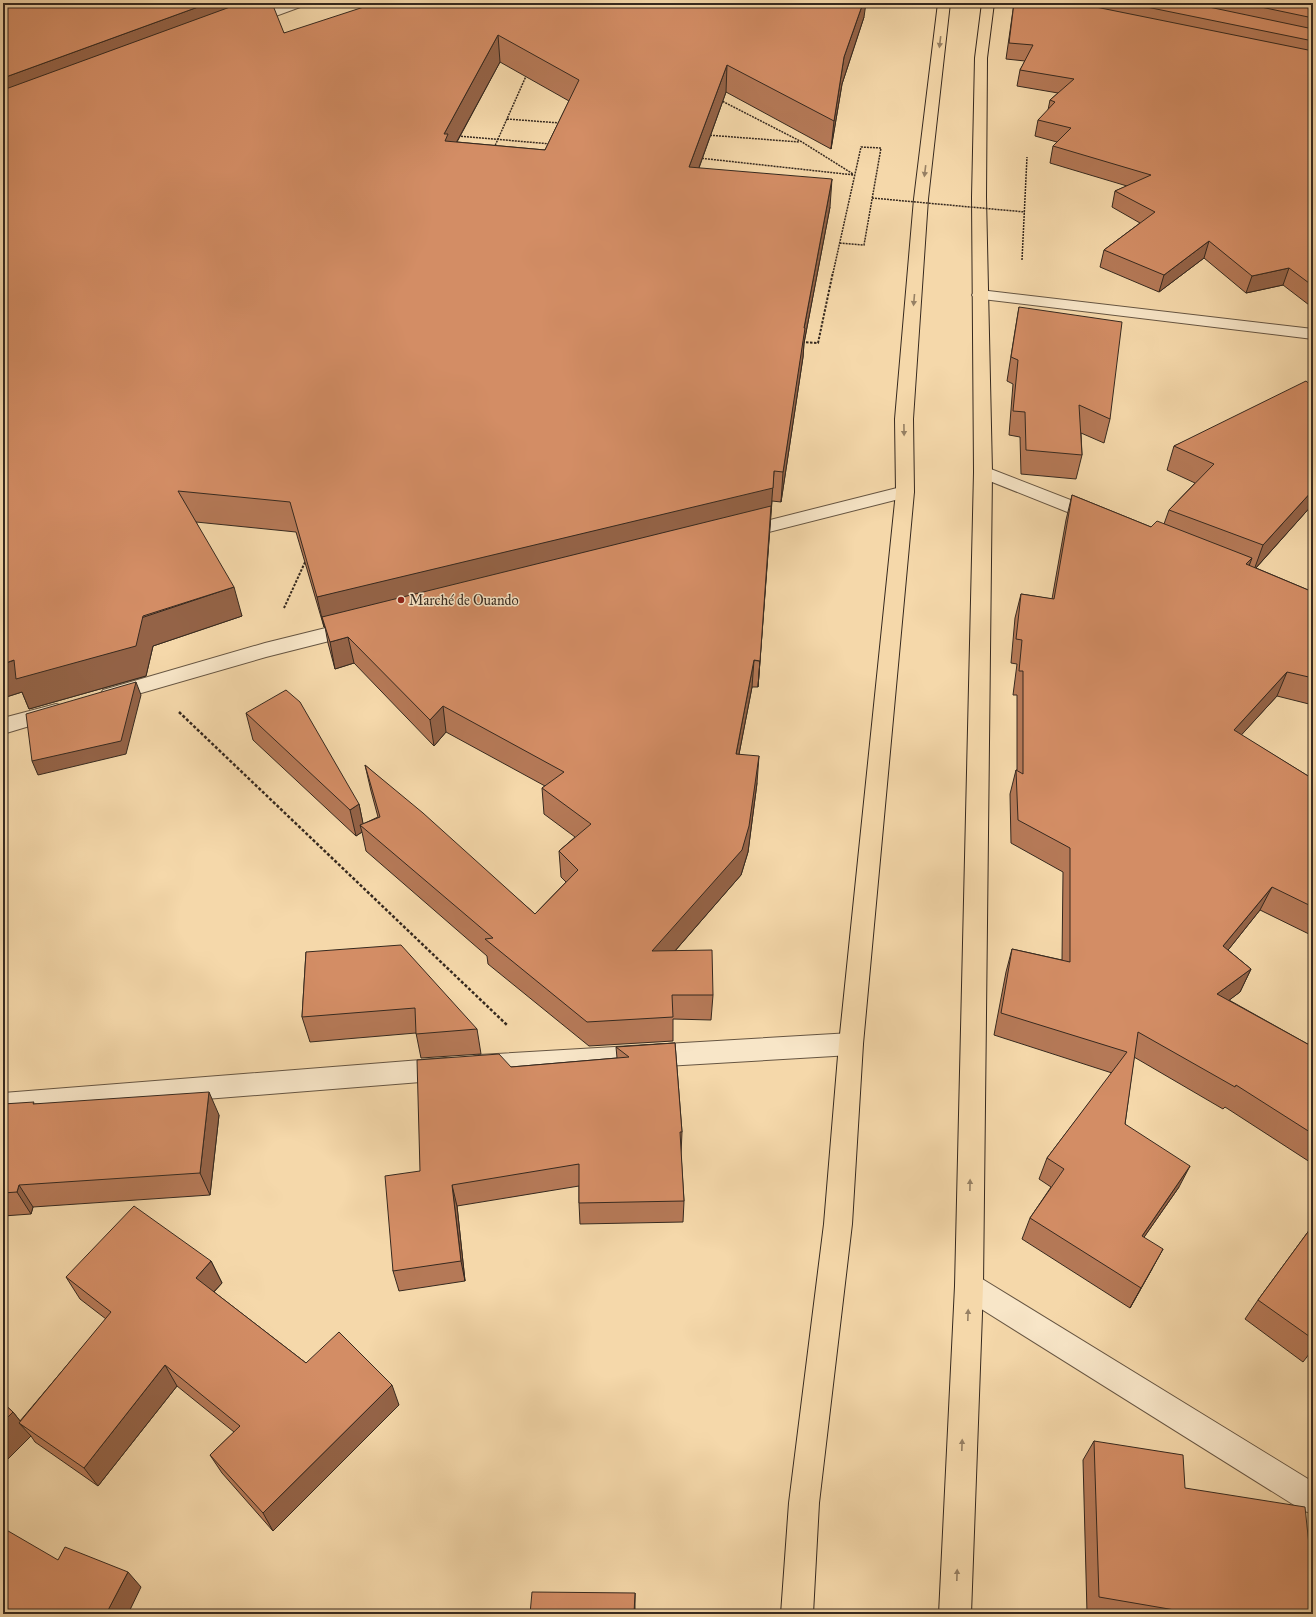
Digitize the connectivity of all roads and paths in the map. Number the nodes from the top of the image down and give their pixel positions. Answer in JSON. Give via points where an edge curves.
{"nodes":[{"id":1,"x":299,"y":3,"type":"edge"},
{"id":2,"x":339,"y":3,"type":"edge"},
{"id":3,"x":941,"y":3,"type":"edge"},
{"id":4,"x":988,"y":3,"type":"edge"},
{"id":5,"x":332,"y":6,"type":"dead end"},
{"id":6,"x":232,"y":28,"type":"edge"},
{"id":7,"x":530,"y":69,"type":"edge"},
{"id":8,"x":718,"y":98,"type":"edge"},
{"id":9,"x":507,"y":119,"type":"junction"},
{"id":10,"x":563,"y":123,"type":"edge"},
{"id":11,"x":706,"y":135,"type":"edge"},
{"id":12,"x":458,"y":136,"type":"edge"},
{"id":13,"x":497,"y":139,"type":"junction"},
{"id":14,"x":802,"y":142,"type":"junction"},
{"id":15,"x":553,"y":145,"type":"edge"},
{"id":16,"x":491,"y":154,"type":"edge"},
{"id":17,"x":1027,"y":157,"type":"dead end"},
{"id":18,"x":696,"y":158,"type":"edge"},
{"id":19,"x":854,"y":175,"type":"junction"},
{"id":20,"x":872,"y":198,"type":"junction"},
{"id":21,"x":1025,"y":212,"type":"junction"},
{"id":22,"x":839,"y":243,"type":"junction"},
{"id":23,"x":1022,"y":260,"type":"dead end"},
{"id":24,"x":980,"y":295,"type":"junction"},
{"id":25,"x":1313,"y":334,"type":"edge"},
{"id":26,"x":802,"y":342,"type":"edge"},
{"id":27,"x":983,"y":472,"type":"junction"},
{"id":28,"x":905,"y":492,"type":"junction"},
{"id":29,"x":1115,"y":524,"type":"edge"},
{"id":30,"x":720,"y":538,"type":"edge"},
{"id":31,"x":307,"y":557,"type":"edge"},
{"id":32,"x":373,"y":624,"type":"edge"},
{"id":33,"x":264,"y":650,"type":"junction"},
{"id":34,"x":150,"y":684,"type":"junction"},
{"id":35,"x":3,"y":726,"type":"edge"},
{"id":36,"x":851,"y":1044,"type":"junction"},
{"id":37,"x":545,"y":1061,"type":"junction"},
{"id":38,"x":3,"y":1104,"type":"edge"},
{"id":39,"x":969,"y":1286,"type":"junction"},
{"id":40,"x":1313,"y":1499,"type":"edge"},
{"id":41,"x":798,"y":1614,"type":"edge"},
{"id":42,"x":955,"y":1614,"type":"edge"}],
"edges":[{"from":1,"to":6,"type":"street"},
{"from":2,"to":5,"type":"path"},
{"from":3,"to":28,"type":"highway","one_way":true,"via":[[921,199],[904,419]]},
{"from":4,"to":24,"type":"highway","via":[[981,58]]},
{"from":7,"to":9,"type":"path"},
{"from":8,"to":14,"type":"path"},
{"from":9,"to":10,"type":"path"},
{"from":9,"to":13,"type":"path"},
{"from":11,"to":14,"type":"path"},
{"from":12,"to":13,"type":"path"},
{"from":13,"to":15,"type":"path"},
{"from":13,"to":16,"type":"path"},
{"from":14,"to":19,"type":"path"},
{"from":17,"to":21,"type":"path"},
{"from":18,"to":19,"type":"path"},
{"from":19,"to":20,"type":"path","via":[[861,147],[881,148]]},
{"from":19,"to":22,"type":"path"},
{"from":20,"to":21,"type":"path","bridge":true},
{"from":20,"to":22,"type":"path","via":[[864,245]]},
{"from":21,"to":23,"type":"path"},
{"from":22,"to":26,"type":"path","via":[[818,343]]},
{"from":24,"to":25,"type":"street"},
{"from":24,"to":27,"type":"highway"},
{"from":27,"to":29,"type":"street"},
{"from":39,"to":27,"type":"highway","one_way":true},
{"from":28,"to":30,"type":"street"},
{"from":28,"to":36,"type":"highway"},
{"from":31,"to":33,"type":"path"},
{"from":32,"to":33,"type":"street"},
{"from":33,"to":34,"type":"street"},
{"from":34,"to":35,"type":"street"},
{"from":34,"to":37,"type":"path"},
{"from":36,"to":37,"type":"street"},
{"from":36,"to":41,"type":"highway","via":[[838,1224],[804,1503]]},
{"from":37,"to":38,"type":"street"},
{"from":39,"to":40,"type":"street"},
{"from":42,"to":39,"type":"highway","one_way":true}]}
